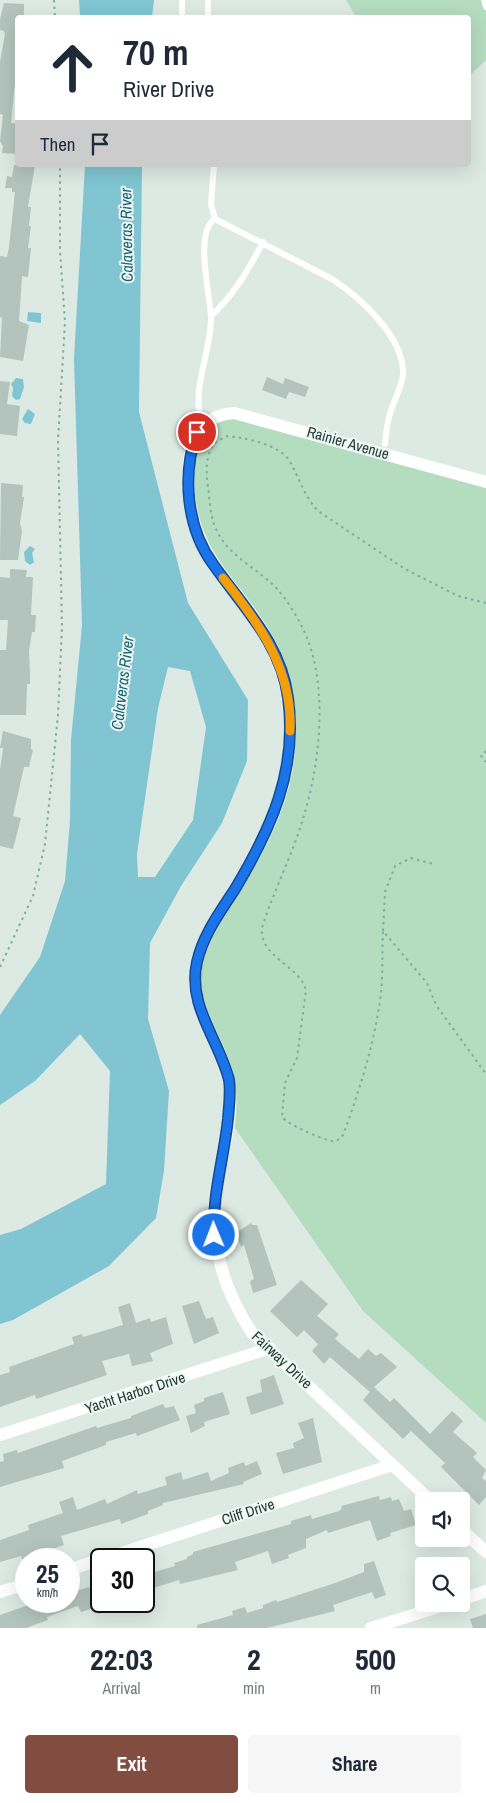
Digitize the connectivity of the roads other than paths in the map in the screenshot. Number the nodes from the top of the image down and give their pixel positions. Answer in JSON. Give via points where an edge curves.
{"nodes":[{"id":1,"x":182,"y":0,"type":"edge"},
{"id":2,"x":208,"y":0,"type":"edge"},
{"id":3,"x":484,"y":0,"type":"edge"},
{"id":4,"x":486,"y":7,"type":"edge"},
{"id":5,"x":182,"y":15,"type":"edge"},
{"id":6,"x":208,"y":15,"type":"edge"},
{"id":7,"x":214,"y":167,"type":"edge"},
{"id":8,"x":215,"y":219,"type":"junction"},
{"id":9,"x":263,"y":242,"type":"junction"},
{"id":10,"x":211,"y":316,"type":"junction"},
{"id":11,"x":206,"y":422,"type":"junction"},
{"id":12,"x":385,"y":444,"type":"dead end"},
{"id":13,"x":486,"y":482,"type":"edge"},
{"id":14,"x":270,"y":1348,"type":"junction"},
{"id":15,"x":0,"y":1436,"type":"edge"},
{"id":16,"x":392,"y":1465,"type":"junction"},
{"id":17,"x":422,"y":1492,"type":"edge"},
{"id":18,"x":470,"y":1537,"type":"edge"},
{"id":19,"x":136,"y":1548,"type":"edge"},
{"id":20,"x":486,"y":1552,"type":"edge"},
{"id":21,"x":15,"y":1587,"type":"edge"},
{"id":22,"x":486,"y":1591,"type":"edge"},
{"id":23,"x":0,"y":1592,"type":"edge"},
{"id":24,"x":470,"y":1597,"type":"edge"},
{"id":25,"x":422,"y":1612,"type":"edge"},
{"id":26,"x":371,"y":1628,"type":"edge"}],
"edges":[{"from":1,"to":5,"type":"lane"},
{"from":2,"to":6,"type":"lane"},
{"from":3,"to":4,"type":"lane"},
{"from":7,"to":8,"type":"lane","via":[[211,204]]},
{"from":8,"to":9,"type":"lane"},
{"from":8,"to":10,"type":"lane","via":[[208,228],[206,241],[206,288]]},
{"from":9,"to":10,"type":"lane","via":[[235,289]]},
{"from":9,"to":12,"type":"lane","via":[[349,290],[396,344],[403,374],[387,424]]},
{"from":10,"to":11,"type":"lane","via":[[200,385],[200,418]]},
{"from":11,"to":13,"type":"street","name":"Rainier Avenue","via":[[220,414],[246,415]]},
{"from":11,"to":14,"type":"street","name":"Fairway Drive","via":[[197,432],[189,458],[189,490],[195,528],[212,564],[252,613],[270,644],[285,682],[290,728],[283,782],[269,829],[209,930],[195,972],[199,1010],[229,1080],[228,1118],[214,1208],[214,1235],[221,1268],[234,1302],[252,1333]]},
{"from":14,"to":15,"type":"street","name":"Yacht Harbor Drive"},
{"from":14,"to":16,"type":"street","name":"Fairway Drive"},
{"from":16,"to":17,"type":"street","name":"Fairway Drive"},
{"from":16,"to":19,"type":"street","name":"Cliff Drive"},
{"from":18,"to":20,"type":"street"},
{"from":21,"to":23,"type":"street"},
{"from":22,"to":24,"type":"street"},
{"from":25,"to":26,"type":"street"}]}
